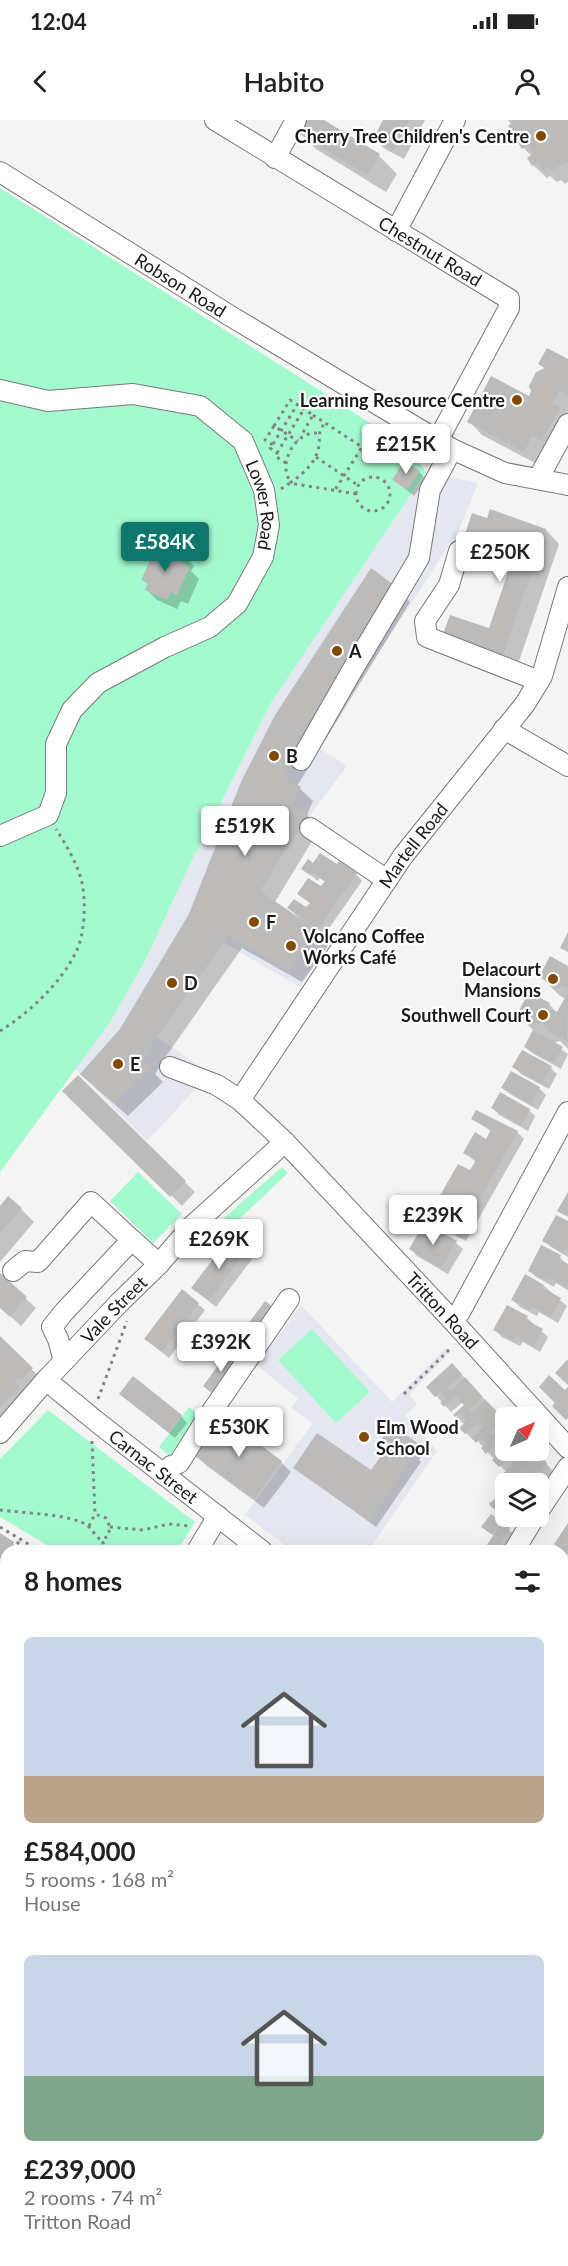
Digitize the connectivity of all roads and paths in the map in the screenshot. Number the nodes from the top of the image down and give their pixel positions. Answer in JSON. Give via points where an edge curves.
{"nodes":[{"id":1,"x":215,"y":120,"type":"edge"},
{"id":2,"x":296,"y":120,"type":"edge"},
{"id":3,"x":455,"y":120,"type":"edge"},
{"id":4,"x":275,"y":158,"type":"junction"},
{"id":5,"x":0,"y":172,"type":"edge"},
{"id":6,"x":396,"y":231,"type":"junction"},
{"id":7,"x":0,"y":390,"type":"edge"},
{"id":8,"x":297,"y":405,"type":"junction"},
{"id":9,"x":304,"y":409,"type":"junction"},
{"id":10,"x":313,"y":415,"type":"junction"},
{"id":11,"x":325,"y":422,"type":"junction"},
{"id":12,"x":568,"y":424,"type":"edge"},
{"id":13,"x":274,"y":426,"type":"junction"},
{"id":14,"x":281,"y":430,"type":"junction"},
{"id":15,"x":318,"y":434,"type":"junction"},
{"id":16,"x":289,"y":435,"type":"junction"},
{"id":17,"x":299,"y":439,"type":"junction"},
{"id":18,"x":273,"y":445,"type":"junction"},
{"id":19,"x":445,"y":445,"type":"junction"},
{"id":20,"x":277,"y":453,"type":"junction"},
{"id":21,"x":316,"y":457,"type":"junction"},
{"id":22,"x":286,"y":463,"type":"junction"},
{"id":23,"x":344,"y":476,"type":"junction"},
{"id":24,"x":538,"y":479,"type":"junction"},
{"id":25,"x":290,"y":483,"type":"junction"},
{"id":26,"x":568,"y":485,"type":"edge"},
{"id":27,"x":359,"y":486,"type":"junction"},
{"id":28,"x":335,"y":490,"type":"junction"},
{"id":29,"x":356,"y":494,"type":"junction"},
{"id":30,"x":265,"y":495,"type":"junction"},
{"id":31,"x":459,"y":551,"type":"dead end"},
{"id":32,"x":568,"y":587,"type":"edge"},
{"id":33,"x":539,"y":681,"type":"junction"},
{"id":34,"x":504,"y":729,"type":"junction"},
{"id":35,"x":301,"y":760,"type":"dead end"},
{"id":36,"x":568,"y":766,"type":"edge"},
{"id":37,"x":48,"y":815,"type":"junction"},
{"id":38,"x":310,"y":828,"type":"dead end"},
{"id":39,"x":0,"y":836,"type":"edge"},
{"id":40,"x":387,"y":880,"type":"junction"},
{"id":41,"x":0,"y":1031,"type":"edge"},
{"id":42,"x":170,"y":1068,"type":"dead end"},
{"id":43,"x":240,"y":1100,"type":"junction"},
{"id":44,"x":568,"y":1112,"type":"edge"},
{"id":45,"x":285,"y":1142,"type":"junction"},
{"id":46,"x":128,"y":1243,"type":"junction"},
{"id":47,"x":159,"y":1264,"type":"junction"},
{"id":48,"x":13,"y":1272,"type":"dead end"},
{"id":49,"x":290,"y":1299,"type":"dead end"},
{"id":50,"x":119,"y":1303,"type":"junction"},
{"id":51,"x":452,"y":1320,"type":"junction"},
{"id":52,"x":451,"y":1348,"type":"dead end"},
{"id":53,"x":64,"y":1361,"type":"junction"},
{"id":54,"x":46,"y":1380,"type":"junction"},
{"id":55,"x":404,"y":1394,"type":"dead end"},
{"id":56,"x":92,"y":1427,"type":"junction"},
{"id":57,"x":0,"y":1433,"type":"edge"},
{"id":58,"x":568,"y":1448,"type":"edge"},
{"id":59,"x":568,"y":1467,"type":"edge"},
{"id":60,"x":164,"y":1475,"type":"junction"},
{"id":61,"x":549,"y":1496,"type":"edge"},
{"id":62,"x":0,"y":1510,"type":"edge"},
{"id":63,"x":95,"y":1514,"type":"junction"},
{"id":64,"x":218,"y":1516,"type":"junction"},
{"id":65,"x":88,"y":1526,"type":"junction"},
{"id":66,"x":0,"y":1527,"type":"edge"},
{"id":67,"x":110,"y":1527,"type":"junction"},
{"id":68,"x":528,"y":1527,"type":"edge"},
{"id":69,"x":196,"y":1528,"type":"dead end"},
{"id":70,"x":20,"y":1539,"type":"junction"},
{"id":71,"x":102,"y":1540,"type":"junction"},
{"id":72,"x":17,"y":1545,"type":"edge"},
{"id":73,"x":30,"y":1545,"type":"edge"},
{"id":74,"x":104,"y":1545,"type":"edge"},
{"id":75,"x":201,"y":1545,"type":"edge"},
{"id":76,"x":254,"y":1545,"type":"edge"},
{"id":77,"x":518,"y":1545,"type":"edge"}],
"edges":[{"from":1,"to":4,"type":"street","name":"Chestnut Road"},
{"from":2,"to":4,"type":"street"},
{"from":3,"to":6,"type":"street"},
{"from":4,"to":6,"type":"street","name":"Chestnut Road"},
{"from":5,"to":19,"type":"street","name":"Robson Road"},
{"from":6,"to":19,"type":"street","name":"Chestnut Road","via":[[508,299],[510,304]]},
{"from":7,"to":30,"type":"street","name":"Lower Road","via":[[48,401],[133,394],[200,406],[243,441]]},
{"from":8,"to":9,"type":"path"},
{"from":8,"to":13,"type":"path","via":[[290,400]]},
{"from":8,"to":14,"type":"path"},
{"from":9,"to":10,"type":"path"},
{"from":9,"to":16,"type":"path"},
{"from":10,"to":11,"type":"path"},
{"from":10,"to":17,"type":"path"},
{"from":11,"to":15,"type":"path"},
{"from":11,"to":23,"type":"path","via":[[362,447]]},
{"from":12,"to":24,"type":"street"},
{"from":13,"to":14,"type":"path"},
{"from":13,"to":18,"type":"path","via":[[265,440]]},
{"from":14,"to":16,"type":"path"},
{"from":14,"to":18,"type":"path"},
{"from":15,"to":17,"type":"path","via":[[309,433]]},
{"from":15,"to":21,"type":"path"},
{"from":16,"to":17,"type":"path"},
{"from":16,"to":20,"type":"path"},
{"from":17,"to":22,"type":"path"},
{"from":18,"to":20,"type":"path","via":[[270,448]]},
{"from":19,"to":24,"type":"street","name":"Robson Road","via":[[505,473]]},
{"from":19,"to":35,"type":"street","via":[[430,490],[419,558]]},
{"from":20,"to":22,"type":"path","via":[[275,456]]},
{"from":21,"to":23,"type":"path"},
{"from":21,"to":25,"type":"path"},
{"from":22,"to":25,"type":"path"},
{"from":23,"to":27,"type":"path"},
{"from":23,"to":28,"type":"path"},
{"from":24,"to":26,"type":"street","name":"Robson Road"},
{"from":25,"to":28,"type":"path"},
{"from":25,"to":30,"type":"path"},
{"from":27,"to":29,"type":"path"},
{"from":27,"to":29,"type":"path","via":[[367,478],[379,478],[388,485],[390,496],[386,506],[370,511],[360,505]]},
{"from":28,"to":29,"type":"path"},
{"from":30,"to":37,"type":"street","name":"Lower Road","via":[[269,525],[263,557],[237,604],[210,627],[98,683],[72,710],[57,744],[56,793]]},
{"from":31,"to":33,"type":"street","via":[[449,585],[425,621],[427,637]]},
{"from":32,"to":33,"type":"street","name":"Martell Road"},
{"from":33,"to":34,"type":"street","name":"Martell Road"},
{"from":34,"to":36,"type":"street"},
{"from":34,"to":40,"type":"street","name":"Martell Road"},
{"from":37,"to":39,"type":"street"},
{"from":37,"to":41,"type":"path","via":[[82,882],[80,941],[70,963],[50,987]]},
{"from":38,"to":40,"type":"street"},
{"from":40,"to":43,"type":"street","name":"Martell Road"},
{"from":42,"to":43,"type":"street","name":"Tritton Road","via":[[217,1085]]},
{"from":43,"to":45,"type":"street","name":"Tritton Road"},
{"from":44,"to":51,"type":"street","via":[[460,1312]]},
{"from":45,"to":47,"type":"street","name":"Vale Street","via":[[191,1227]]},
{"from":45,"to":51,"type":"street","name":"Tritton Road"},
{"from":46,"to":47,"type":"street"},
{"from":46,"to":48,"type":"street","via":[[92,1203],[38,1262],[25,1261]]},
{"from":46,"to":53,"type":"street","via":[[52,1327]]},
{"from":47,"to":50,"type":"street","name":"Vale Street"},
{"from":49,"to":60,"type":"street","via":[[179,1463]]},
{"from":50,"to":53,"type":"street","name":"Vale Street"},
{"from":50,"to":56,"type":"path","via":[[130,1314]]},
{"from":51,"to":58,"type":"street","name":"Tritton Road"},
{"from":52,"to":55,"type":"path"},
{"from":53,"to":54,"type":"street","name":"Vale Street"},
{"from":54,"to":56,"type":"street","name":"Carnac Street"},
{"from":54,"to":57,"type":"street","name":"Vale Street"},
{"from":56,"to":60,"type":"street","name":"Carnac Street"},
{"from":56,"to":63,"type":"path"},
{"from":59,"to":61,"type":"street"},
{"from":60,"to":64,"type":"street","name":"Carnac Street"},
{"from":62,"to":65,"type":"path","via":[[69,1519]]},
{"from":63,"to":65,"type":"path"},
{"from":63,"to":67,"type":"path","via":[[106,1518]]},
{"from":64,"to":75,"type":"street"},
{"from":64,"to":76,"type":"street","name":"Carnac Street"},
{"from":65,"to":71,"type":"path"},
{"from":66,"to":70,"type":"path"},
{"from":67,"to":69,"type":"path","via":[[143,1530],[169,1524]]},
{"from":67,"to":71,"type":"path","via":[[108,1536]]},
{"from":68,"to":77,"type":"street"},
{"from":70,"to":72,"type":"path"},
{"from":70,"to":73,"type":"path"},
{"from":71,"to":74,"type":"path"}]}
